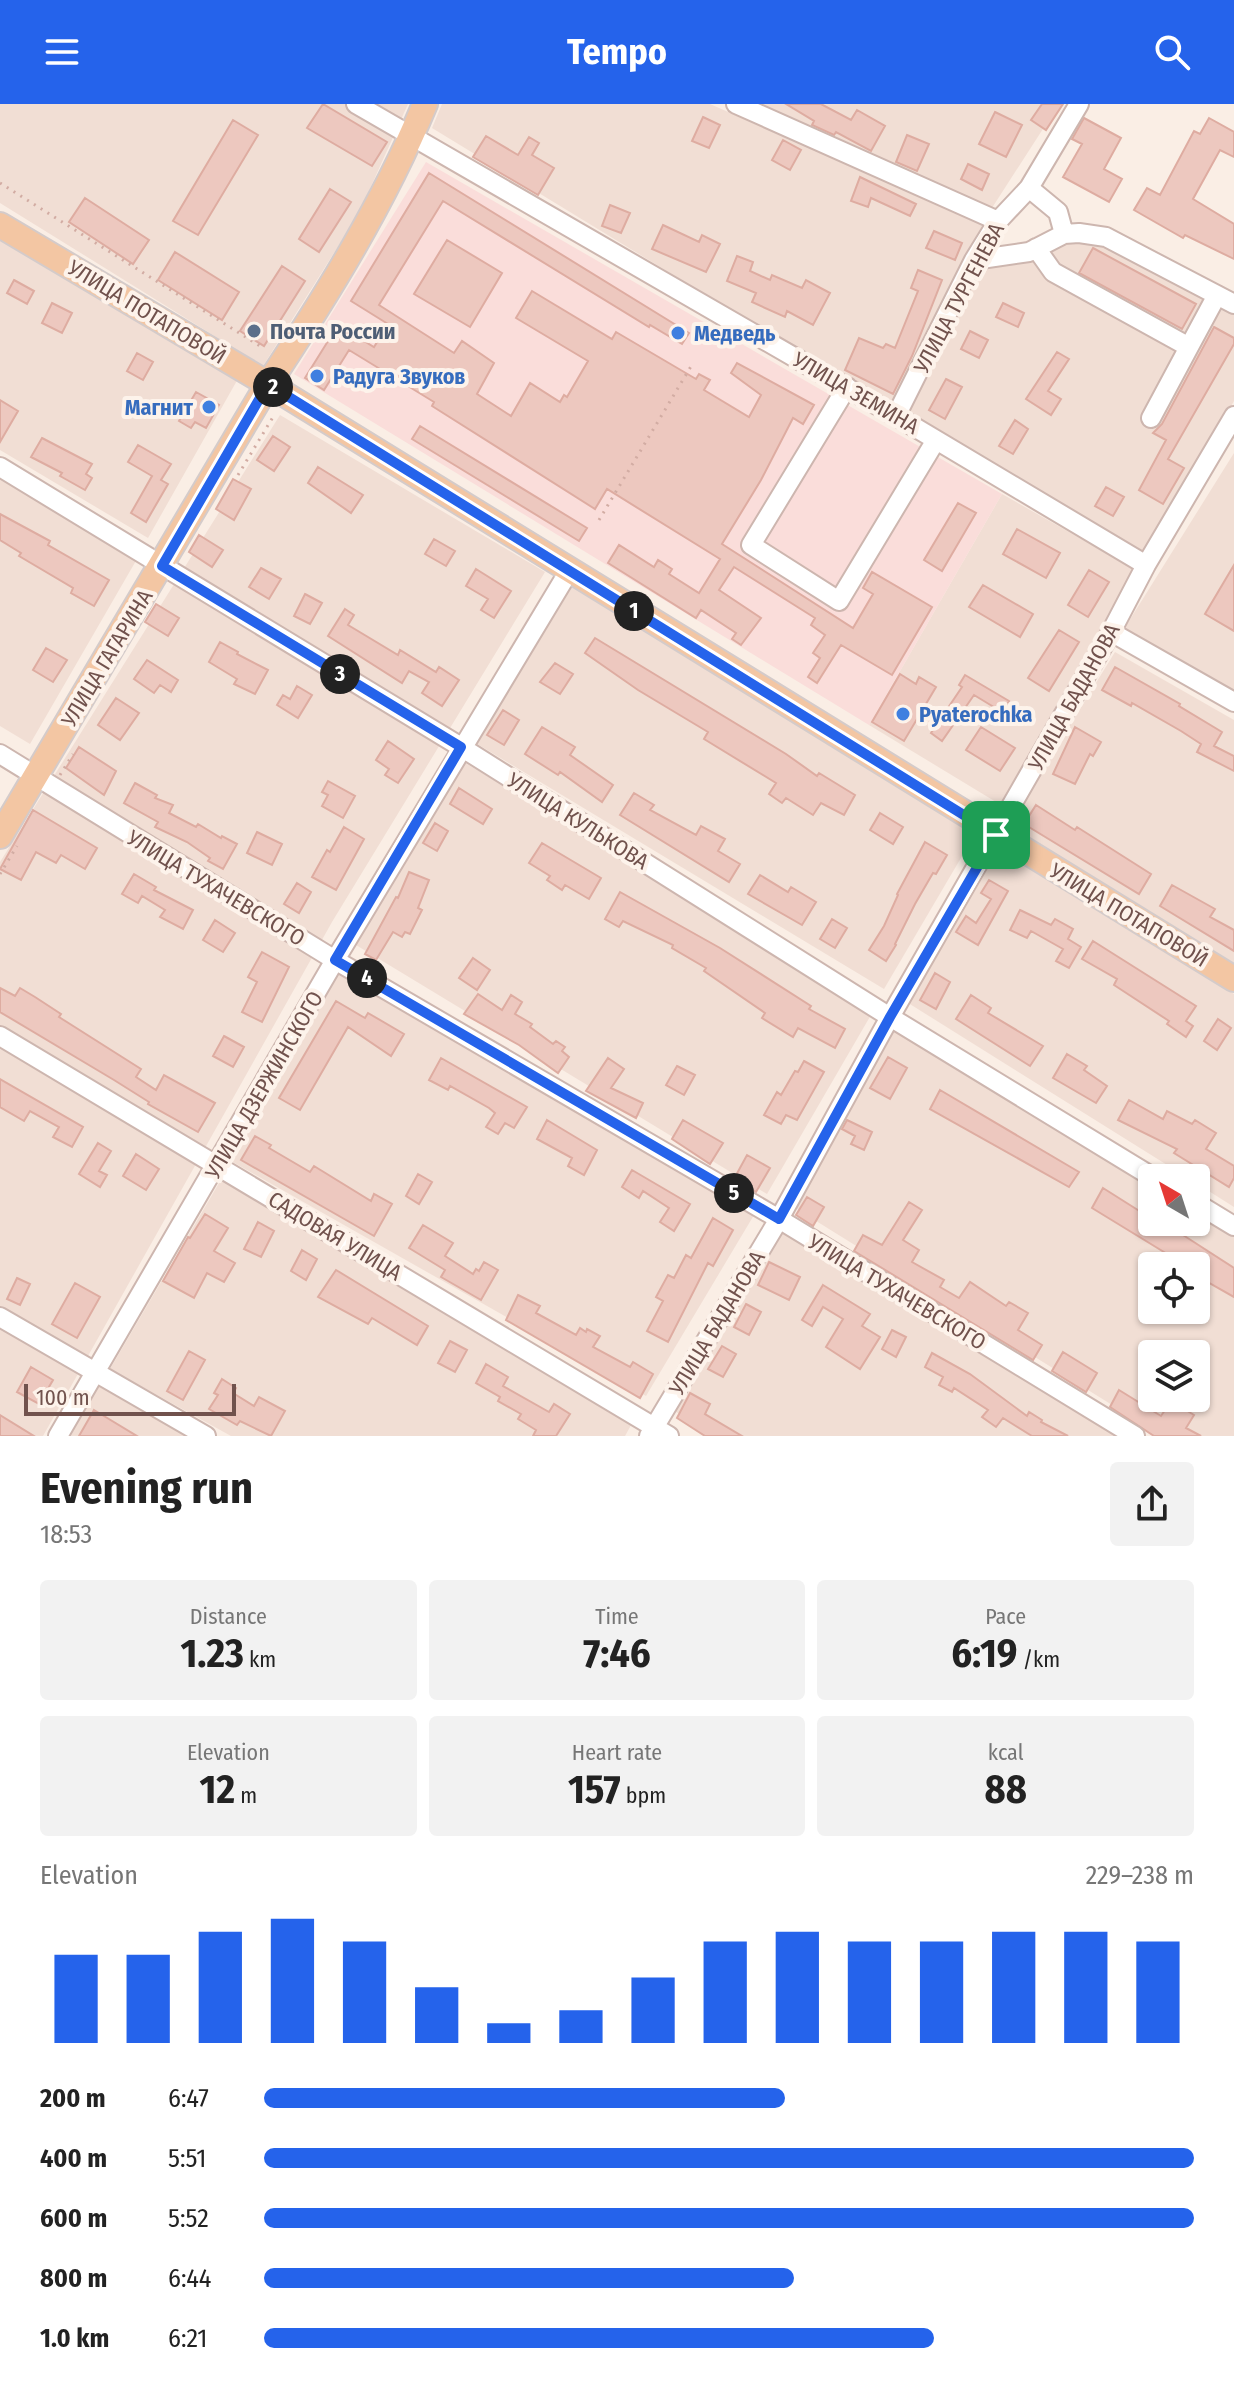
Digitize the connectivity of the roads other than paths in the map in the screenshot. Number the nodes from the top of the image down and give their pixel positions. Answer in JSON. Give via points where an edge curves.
{"nodes":[{"id":1,"x":356,"y":104,"type":"edge"},
{"id":2,"x":425,"y":104,"type":"edge"},
{"id":3,"x":736,"y":104,"type":"edge"},
{"id":4,"x":1079,"y":104,"type":"edge"},
{"id":5,"x":411,"y":137,"type":"junction"},
{"id":6,"x":1029,"y":188,"type":"junction"},
{"id":7,"x":998,"y":221,"type":"junction"},
{"id":8,"x":0,"y":225,"type":"edge"},
{"id":9,"x":1064,"y":234,"type":"junction"},
{"id":10,"x":1036,"y":248,"type":"junction"},
{"id":11,"x":974,"y":260,"type":"junction"},
{"id":12,"x":1217,"y":295,"type":"junction"},
{"id":13,"x":1234,"y":304,"type":"edge"},
{"id":14,"x":1189,"y":347,"type":"junction"},
{"id":15,"x":268,"y":384,"type":"junction"},
{"id":16,"x":847,"y":387,"type":"junction"},
{"id":17,"x":896,"y":416,"type":"junction"},
{"id":18,"x":1234,"y":416,"type":"edge"},
{"id":19,"x":1151,"y":418,"type":"dead end"},
{"id":20,"x":936,"y":440,"type":"junction"},
{"id":21,"x":0,"y":467,"type":"edge"},
{"id":22,"x":1146,"y":565,"type":"junction"},
{"id":23,"x":162,"y":566,"type":"junction"},
{"id":24,"x":569,"y":571,"type":"junction"},
{"id":25,"x":1111,"y":632,"type":"junction"},
{"id":26,"x":1234,"y":702,"type":"edge"},
{"id":27,"x":461,"y":747,"type":"junction"},
{"id":28,"x":0,"y":754,"type":"edge"},
{"id":29,"x":36,"y":776,"type":"junction"},
{"id":30,"x":996,"y":835,"type":"junction"},
{"id":31,"x":0,"y":836,"type":"edge"},
{"id":32,"x":335,"y":960,"type":"junction"},
{"id":33,"x":1234,"y":979,"type":"edge"},
{"id":34,"x":890,"y":1017,"type":"junction"},
{"id":35,"x":0,"y":1036,"type":"edge"},
{"id":36,"x":218,"y":1166,"type":"junction"},
{"id":37,"x":1138,"y":1168,"type":"edge"},
{"id":38,"x":1210,"y":1211,"type":"edge"},
{"id":39,"x":779,"y":1219,"type":"junction"},
{"id":40,"x":1234,"y":1226,"type":"edge"},
{"id":41,"x":0,"y":1317,"type":"edge"},
{"id":42,"x":96,"y":1372,"type":"junction"},
{"id":43,"x":658,"y":1433,"type":"edge"},
{"id":44,"x":58,"y":1436,"type":"edge"},
{"id":45,"x":206,"y":1436,"type":"edge"},
{"id":46,"x":1135,"y":1436,"type":"edge"}],
"edges":[{"from":1,"to":5,"type":"street","name":"УЛИЦА ЗЕМИНА"},
{"from":2,"to":5,"type":"main road","name":"УЛИЦА ГАГАРИНА"},
{"from":3,"to":7,"type":"street"},
{"from":4,"to":6,"type":"street","name":"УЛИЦА ТУРГЕНЕВА"},
{"from":5,"to":15,"type":"main road","name":"УЛИЦА ГАГАРИНА","via":[[369,219]]},
{"from":5,"to":16,"type":"street","name":"УЛИЦА ЗЕМИНА"},
{"from":6,"to":7,"type":"street","name":"УЛИЦА ТУРГЕНЕВА"},
{"from":6,"to":9,"type":"street","via":[[1058,212]]},
{"from":7,"to":11,"type":"street","name":"УЛИЦА ТУРГЕНЕВА"},
{"from":8,"to":15,"type":"main road","name":"УЛИЦА ПОТАПОВОЙ"},
{"from":9,"to":10,"type":"street"},
{"from":9,"to":12,"type":"street","via":[[1106,237]]},
{"from":10,"to":11,"type":"street"},
{"from":10,"to":14,"type":"street","via":[[1053,272]]},
{"from":11,"to":17,"type":"street","name":"УЛИЦА ТУРГЕНЕВА"},
{"from":12,"to":13,"type":"street"},
{"from":12,"to":14,"type":"street"},
{"from":14,"to":19,"type":"street"},
{"from":15,"to":23,"type":"main road","name":"УЛИЦА ГАГАРИНА"},
{"from":15,"to":24,"type":"main road","name":"УЛИЦА ПОТАПОВОЙ"},
{"from":16,"to":17,"type":"street","name":"УЛИЦА ЗЕМИНА"},
{"from":16,"to":20,"type":"street","via":[[751,545],[839,601]]},
{"from":17,"to":20,"type":"street","name":"УЛИЦА ЗЕМИНА"},
{"from":18,"to":22,"type":"street","name":"УЛИЦА БАДАНОВА"},
{"from":20,"to":22,"type":"street","name":"УЛИЦА ЗЕМИНА"},
{"from":21,"to":23,"type":"street","name":"УЛИЦА КУЛЬКОВА"},
{"from":22,"to":25,"type":"street","name":"УЛИЦА БАДАНОВА"},
{"from":23,"to":27,"type":"street","name":"УЛИЦА КУЛЬКОВА"},
{"from":23,"to":29,"type":"main road","name":"УЛИЦА ГАГАРИНА"},
{"from":24,"to":27,"type":"street","name":"УЛИЦА ДЗЕРЖИНСКОГО"},
{"from":24,"to":30,"type":"main road","name":"УЛИЦА ПОТАПОВОЙ"},
{"from":25,"to":26,"type":"street"},
{"from":25,"to":30,"type":"street","name":"УЛИЦА БАДАНОВА"},
{"from":27,"to":32,"type":"street","name":"УЛИЦА ДЗЕРЖИНСКОГО"},
{"from":27,"to":34,"type":"street","name":"УЛИЦА КУЛЬКОВА"},
{"from":28,"to":29,"type":"street","name":"УЛИЦА ТУХАЧЕВСКОГО"},
{"from":29,"to":31,"type":"main road","name":"УЛИЦА ГАГАРИНА"},
{"from":29,"to":32,"type":"street","name":"УЛИЦА ТУХАЧЕВСКОГО"},
{"from":30,"to":33,"type":"main road","name":"УЛИЦА ПОТАПОВОЙ"},
{"from":30,"to":34,"type":"street","name":"УЛИЦА БАДАНОВА"},
{"from":32,"to":36,"type":"street","name":"УЛИЦА ДЗЕРЖИНСКОГО"},
{"from":32,"to":39,"type":"street","name":"УЛИЦА ТУХАЧЕВСКОГО"},
{"from":34,"to":37,"type":"street","name":"УЛИЦА КУЛЬКОВА"},
{"from":34,"to":39,"type":"street","name":"УЛИЦА БАДАНОВА"},
{"from":35,"to":36,"type":"street","name":"САДОВАЯ УЛИЦА"},
{"from":36,"to":42,"type":"street","name":"УЛИЦА ДЗЕРЖИНСКОГО"},
{"from":36,"to":43,"type":"street","name":"САДОВАЯ УЛИЦА"},
{"from":38,"to":40,"type":"street"},
{"from":39,"to":43,"type":"street","name":"УЛИЦА БАДАНОВА"},
{"from":39,"to":46,"type":"street","name":"УЛИЦА ТУХАЧЕВСКОГО"},
{"from":41,"to":42,"type":"street"},
{"from":42,"to":44,"type":"street","name":"УЛИЦА ДЗЕРЖИНСКОГО"},
{"from":42,"to":45,"type":"street"}]}
